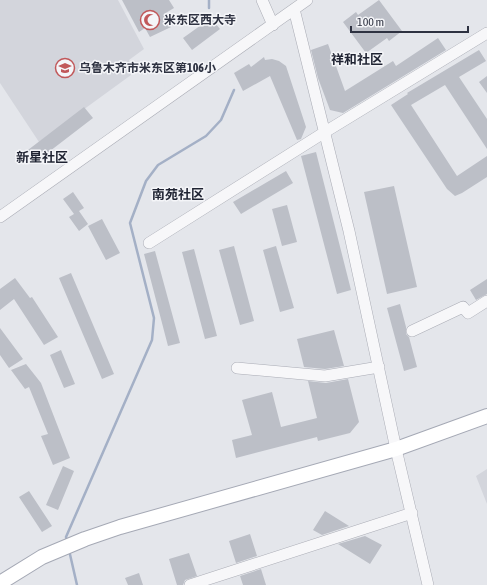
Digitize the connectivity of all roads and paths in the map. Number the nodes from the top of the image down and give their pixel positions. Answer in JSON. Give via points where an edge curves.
{"nodes":[{"id":1,"x":262,"y":0,"type":"edge"},
{"id":2,"x":307,"y":0,"type":"edge"},
{"id":3,"x":294,"y":9,"type":"junction"},
{"id":4,"x":273,"y":25,"type":"junction"},
{"id":5,"x":487,"y":33,"type":"edge"},
{"id":6,"x":325,"y":132,"type":"junction"},
{"id":7,"x":0,"y":217,"type":"edge"},
{"id":8,"x":149,"y":242,"type":"dead end"},
{"id":9,"x":487,"y":301,"type":"edge"},
{"id":10,"x":412,"y":332,"type":"dead end"},
{"id":11,"x":379,"y":367,"type":"junction"},
{"id":12,"x":237,"y":368,"type":"dead end"},
{"id":13,"x":487,"y":416,"type":"edge"},
{"id":14,"x":396,"y":449,"type":"junction"},
{"id":15,"x":412,"y":513,"type":"junction"},
{"id":16,"x":0,"y":583,"type":"edge"},
{"id":17,"x":190,"y":585,"type":"edge"},
{"id":18,"x":428,"y":585,"type":"edge"}],
"edges":[{"from":1,"to":4,"type":"street"},
{"from":2,"to":3,"type":"street"},
{"from":3,"to":4,"type":"street"},
{"from":3,"to":6,"type":"street"},
{"from":4,"to":7,"type":"street"},
{"from":5,"to":6,"type":"street"},
{"from":6,"to":8,"type":"street"},
{"from":6,"to":11,"type":"street"},
{"from":9,"to":10,"type":"street","via":[[468,313],[463,307]]},
{"from":11,"to":12,"type":"street","via":[[326,376]]},
{"from":11,"to":14,"type":"street"},
{"from":13,"to":14,"type":"main road"},
{"from":14,"to":15,"type":"street"},
{"from":14,"to":16,"type":"main road","via":[[120,527],[42,557]]},
{"from":15,"to":17,"type":"street"},
{"from":15,"to":18,"type":"street"}]}
